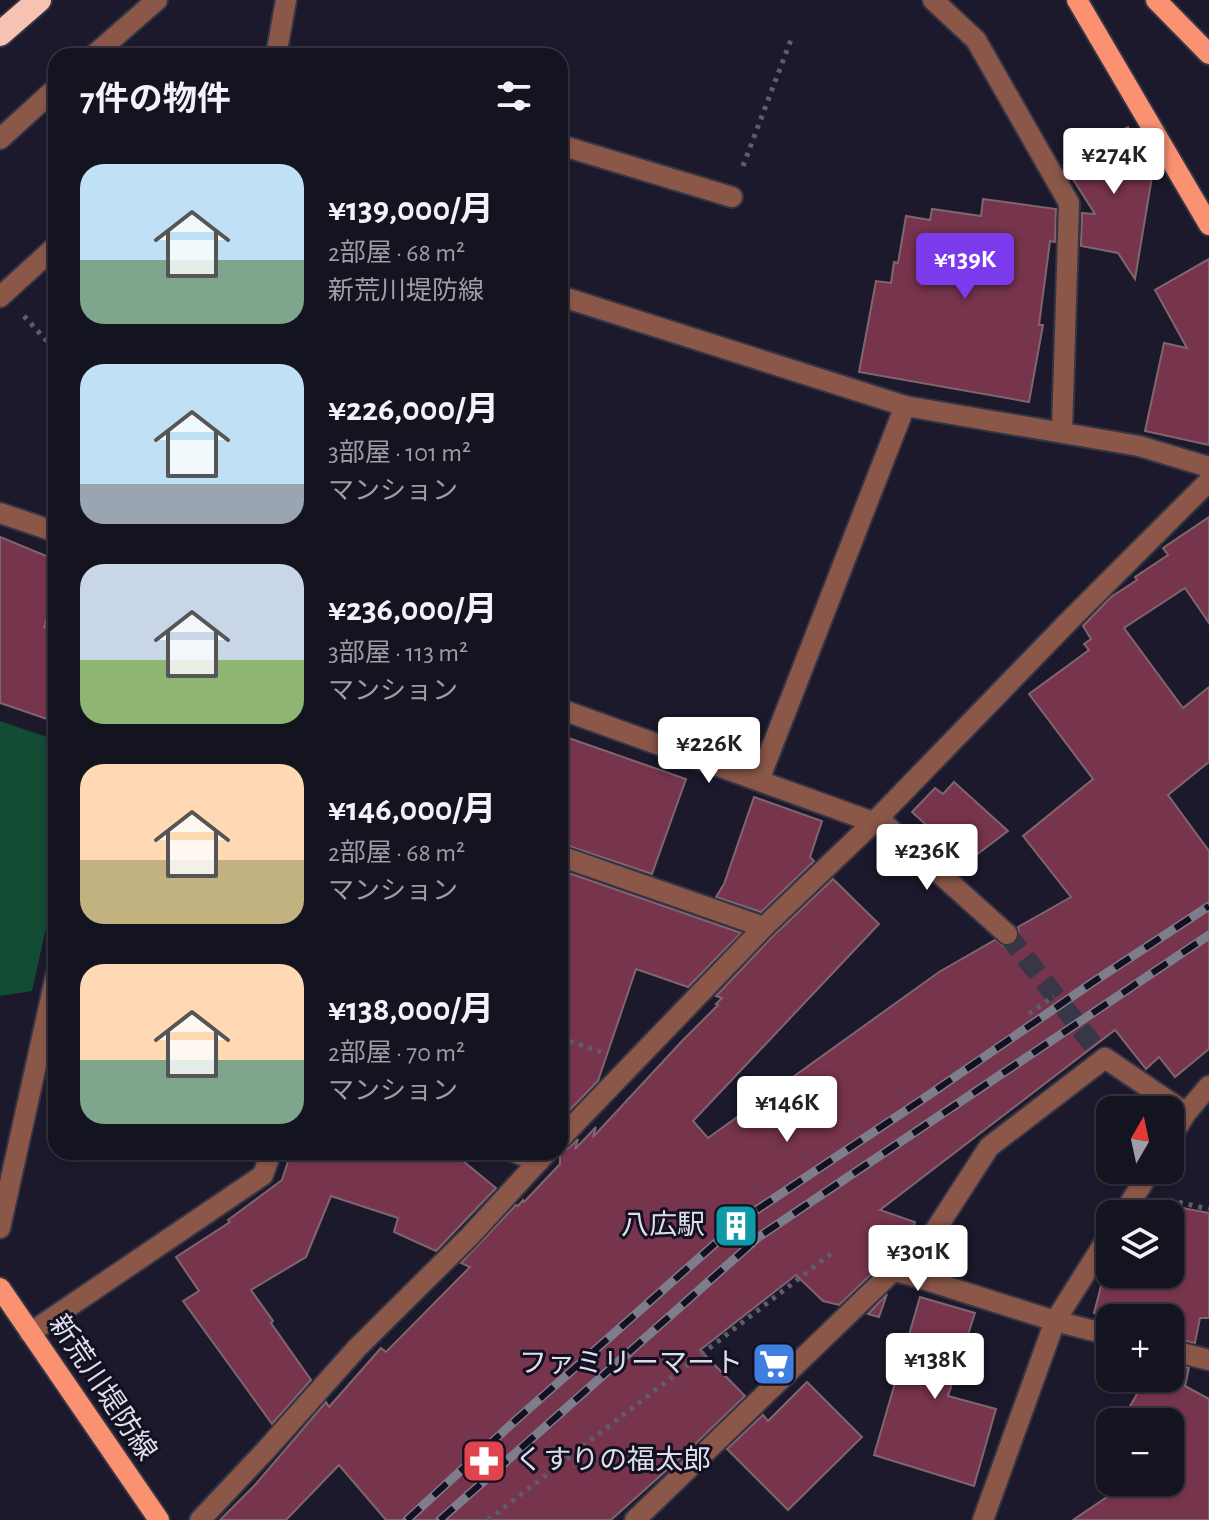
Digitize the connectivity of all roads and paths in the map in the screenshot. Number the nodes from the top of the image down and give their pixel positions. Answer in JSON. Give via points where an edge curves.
{"nodes":[{"id":1,"x":39,"y":0,"type":"edge"},
{"id":2,"x":157,"y":0,"type":"edge"},
{"id":3,"x":286,"y":0,"type":"edge"},
{"id":4,"x":933,"y":0,"type":"edge"},
{"id":5,"x":1077,"y":0,"type":"edge"},
{"id":6,"x":1156,"y":0,"type":"edge"},
{"id":7,"x":0,"y":34,"type":"edge"},
{"id":8,"x":792,"y":37,"type":"dead end"},
{"id":9,"x":102,"y":48,"type":"edge"},
{"id":10,"x":277,"y":48,"type":"edge"},
{"id":11,"x":1209,"y":54,"type":"edge"},
{"id":12,"x":48,"y":95,"type":"edge"},
{"id":13,"x":0,"y":139,"type":"edge"},
{"id":14,"x":568,"y":147,"type":"edge"},
{"id":15,"x":732,"y":197,"type":"joint"},
{"id":16,"x":1209,"y":225,"type":"edge"},
{"id":17,"x":48,"y":253,"type":"edge"},
{"id":18,"x":2,"y":295,"type":"edge"},
{"id":19,"x":568,"y":299,"type":"edge"},
{"id":20,"x":48,"y":343,"type":"edge"},
{"id":21,"x":905,"y":406,"type":"junction"},
{"id":22,"x":1062,"y":431,"type":"junction"},
{"id":23,"x":1209,"y":467,"type":"edge"},
{"id":24,"x":1209,"y":481,"type":"edge"},
{"id":25,"x":0,"y":513,"type":"edge"},
{"id":26,"x":48,"y":529,"type":"edge"},
{"id":27,"x":568,"y":712,"type":"edge"},
{"id":28,"x":759,"y":780,"type":"junction"},
{"id":29,"x":875,"y":820,"type":"junction"},
{"id":30,"x":568,"y":859,"type":"edge"},
{"id":31,"x":764,"y":927,"type":"junction"},
{"id":32,"x":1007,"y":934,"type":"tunnel mouth"},
{"id":33,"x":1054,"y":996,"type":"dead end"},
{"id":34,"x":1029,"y":1014,"type":"dead end"},
{"id":35,"x":48,"y":1016,"type":"edge"},
{"id":36,"x":1209,"y":1086,"type":"edge"},
{"id":37,"x":1186,"y":1113,"type":"junction"},
{"id":38,"x":1184,"y":1116,"type":"edge"},
{"id":39,"x":568,"y":1131,"type":"edge"},
{"id":40,"x":268,"y":1160,"type":"edge"},
{"id":41,"x":539,"y":1160,"type":"edge"},
{"id":42,"x":0,"y":1228,"type":"edge"},
{"id":43,"x":833,"y":1252,"type":"dead end"},
{"id":44,"x":1096,"y":1256,"type":"edge"},
{"id":45,"x":907,"y":1274,"type":"junction"},
{"id":46,"x":0,"y":1288,"type":"edge"},
{"id":47,"x":1055,"y":1321,"type":"junction"},
{"id":48,"x":1096,"y":1331,"type":"edge"},
{"id":49,"x":30,"y":1333,"type":"junction"},
{"id":50,"x":1184,"y":1354,"type":"edge"},
{"id":51,"x":1209,"y":1360,"type":"edge"},
{"id":52,"x":159,"y":1520,"type":"edge"},
{"id":53,"x":200,"y":1520,"type":"edge"},
{"id":54,"x":488,"y":1520,"type":"edge"},
{"id":55,"x":635,"y":1520,"type":"edge"},
{"id":56,"x":983,"y":1520,"type":"edge"}],
"edges":[{"from":1,"to":7,"type":"highway"},
{"from":2,"to":9,"type":"street"},
{"from":3,"to":10,"type":"street"},
{"from":4,"to":22,"type":"street","via":[[976,40],[1069,203]]},
{"from":5,"to":16,"type":"main road"},
{"from":6,"to":11,"type":"main road"},
{"from":8,"to":15,"type":"path"},
{"from":12,"to":13,"type":"street"},
{"from":14,"to":15,"type":"street"},
{"from":17,"to":18,"type":"street"},
{"from":18,"to":20,"type":"path"},
{"from":19,"to":21,"type":"street"},
{"from":21,"to":22,"type":"street"},
{"from":21,"to":28,"type":"street"},
{"from":22,"to":23,"type":"street"},
{"from":24,"to":29,"type":"street"},
{"from":25,"to":26,"type":"street"},
{"from":27,"to":28,"type":"street"},
{"from":28,"to":29,"type":"street"},
{"from":29,"to":31,"type":"street"},
{"from":29,"to":32,"type":"street"},
{"from":30,"to":31,"type":"street"},
{"from":31,"to":39,"type":"street"},
{"from":33,"to":34,"type":"path"},
{"from":35,"to":42,"type":"street"},
{"from":36,"to":37,"type":"street"},
{"from":37,"to":38,"type":"street"},
{"from":37,"to":45,"type":"street","via":[[1100,1052],[989,1147]]},
{"from":40,"to":49,"type":"street","via":[[263,1175]]},
{"from":41,"to":53,"type":"street"},
{"from":43,"to":54,"type":"path"},
{"from":44,"to":47,"type":"street"},
{"from":45,"to":47,"type":"street"},
{"from":45,"to":55,"type":"street","via":[[893,1271]]},
{"from":46,"to":49,"type":"main road","name":"新荒川堤防線"},
{"from":47,"to":48,"type":"street"},
{"from":47,"to":56,"type":"street"},
{"from":49,"to":52,"type":"main road","name":"新荒川堤防線"},
{"from":50,"to":51,"type":"street"}]}
